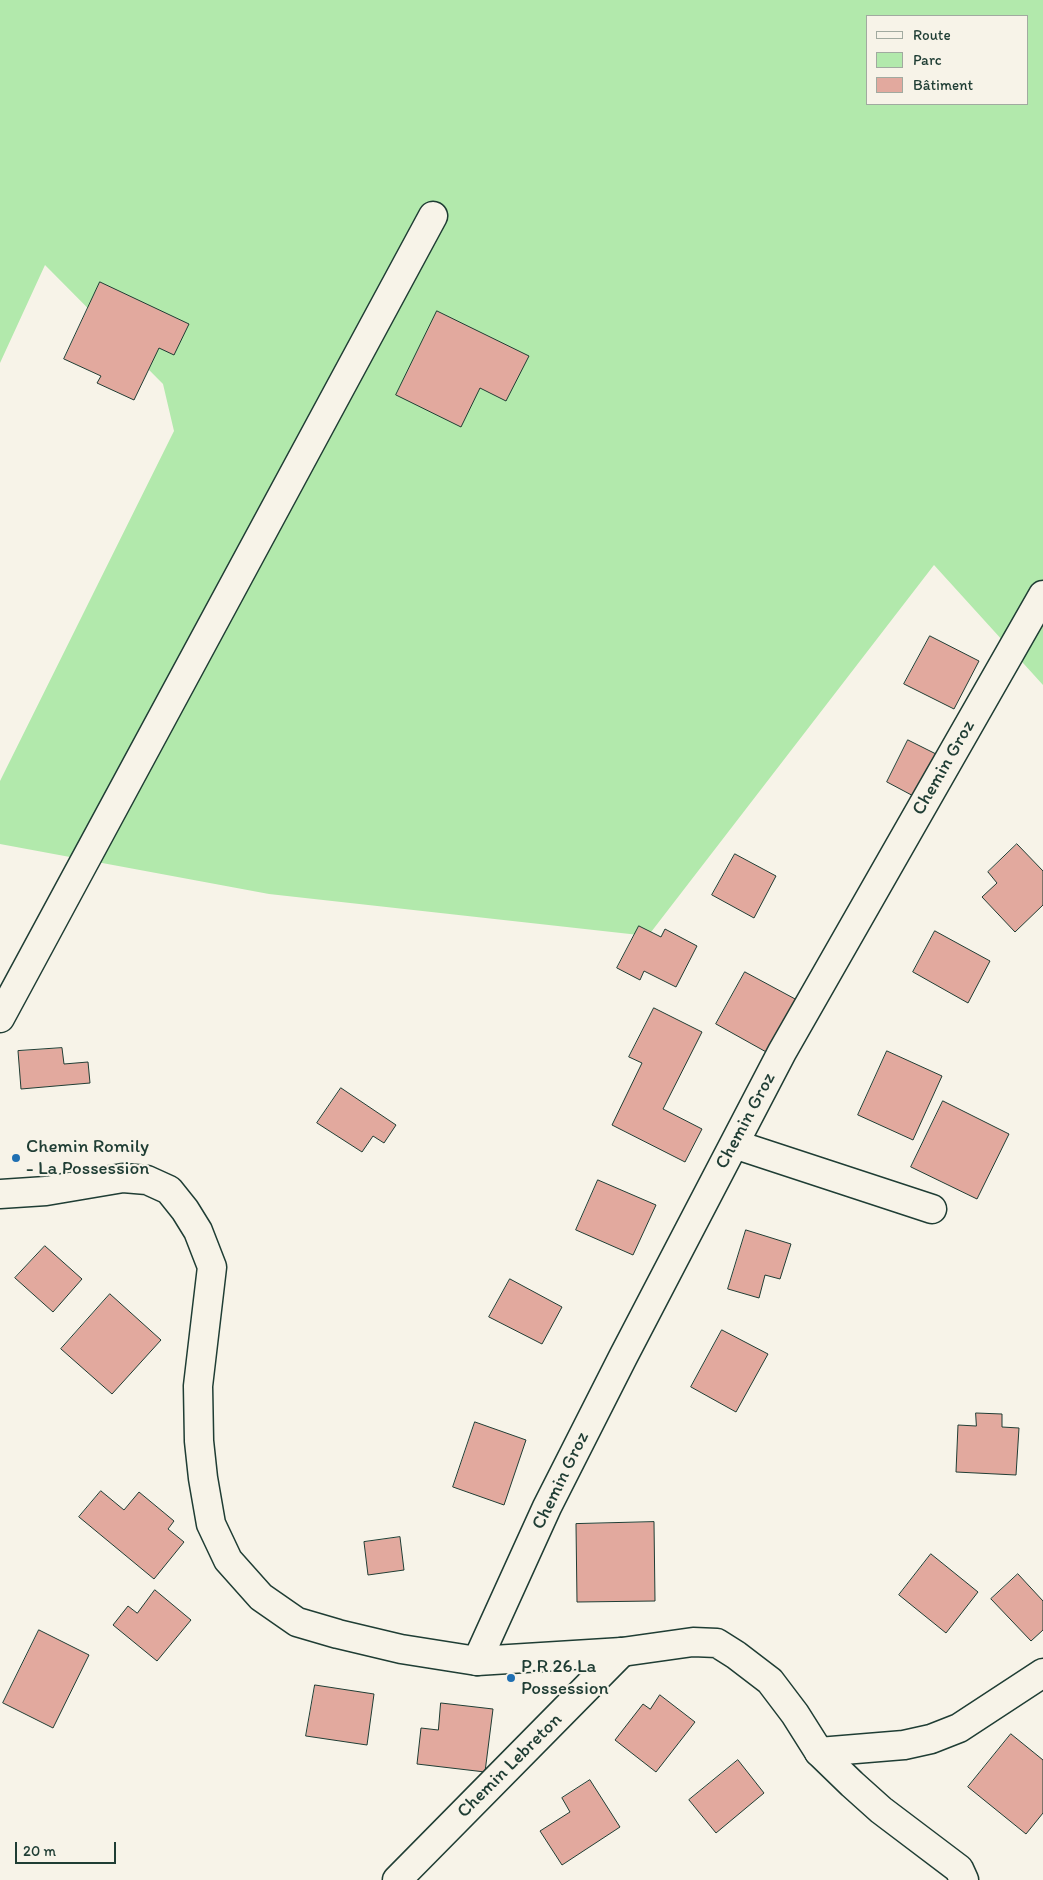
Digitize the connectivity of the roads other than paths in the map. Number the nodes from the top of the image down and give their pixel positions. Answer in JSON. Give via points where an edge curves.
{"nodes":[{"id":1,"x":433,"y":216,"type":"dead end"},
{"id":2,"x":1043,"y":595,"type":"edge"},
{"id":3,"x":0,"y":1018,"type":"edge"},
{"id":4,"x":734,"y":1144,"type":"junction"},
{"id":5,"x":0,"y":1194,"type":"edge"},
{"id":6,"x":932,"y":1209,"type":"dead end"},
{"id":7,"x":622,"y":1652,"type":"junction"},
{"id":8,"x":477,"y":1661,"type":"junction"},
{"id":9,"x":1043,"y":1673,"type":"edge"},
{"id":10,"x":819,"y":1752,"type":"junction"},
{"id":11,"x":397,"y":1880,"type":"edge"},
{"id":12,"x":964,"y":1880,"type":"edge"}],
"edges":[{"from":1,"to":3,"type":"street"},
{"from":2,"to":4,"type":"street","name":"Chemin Groz","via":[[782,1052]]},
{"from":4,"to":6,"type":"street"},
{"from":4,"to":8,"type":"street","name":"Chemin Groz","via":[[547,1507]]},
{"from":5,"to":8,"type":"street","via":[[123,1178],[147,1180],[169,1190],[198,1230],[212,1267],[198,1386],[199,1441],[211,1524],[228,1560],[261,1597],[297,1622],[401,1649]]},
{"from":7,"to":8,"type":"street"},
{"from":7,"to":10,"type":"street","via":[[693,1642],[717,1644],[770,1681]]},
{"from":7,"to":11,"type":"street","name":"Chemin Lebreton"},
{"from":9,"to":10,"type":"street","via":[[959,1728],[931,1739]]},
{"from":10,"to":12,"type":"street","via":[[881,1810],[959,1869]]}]}
